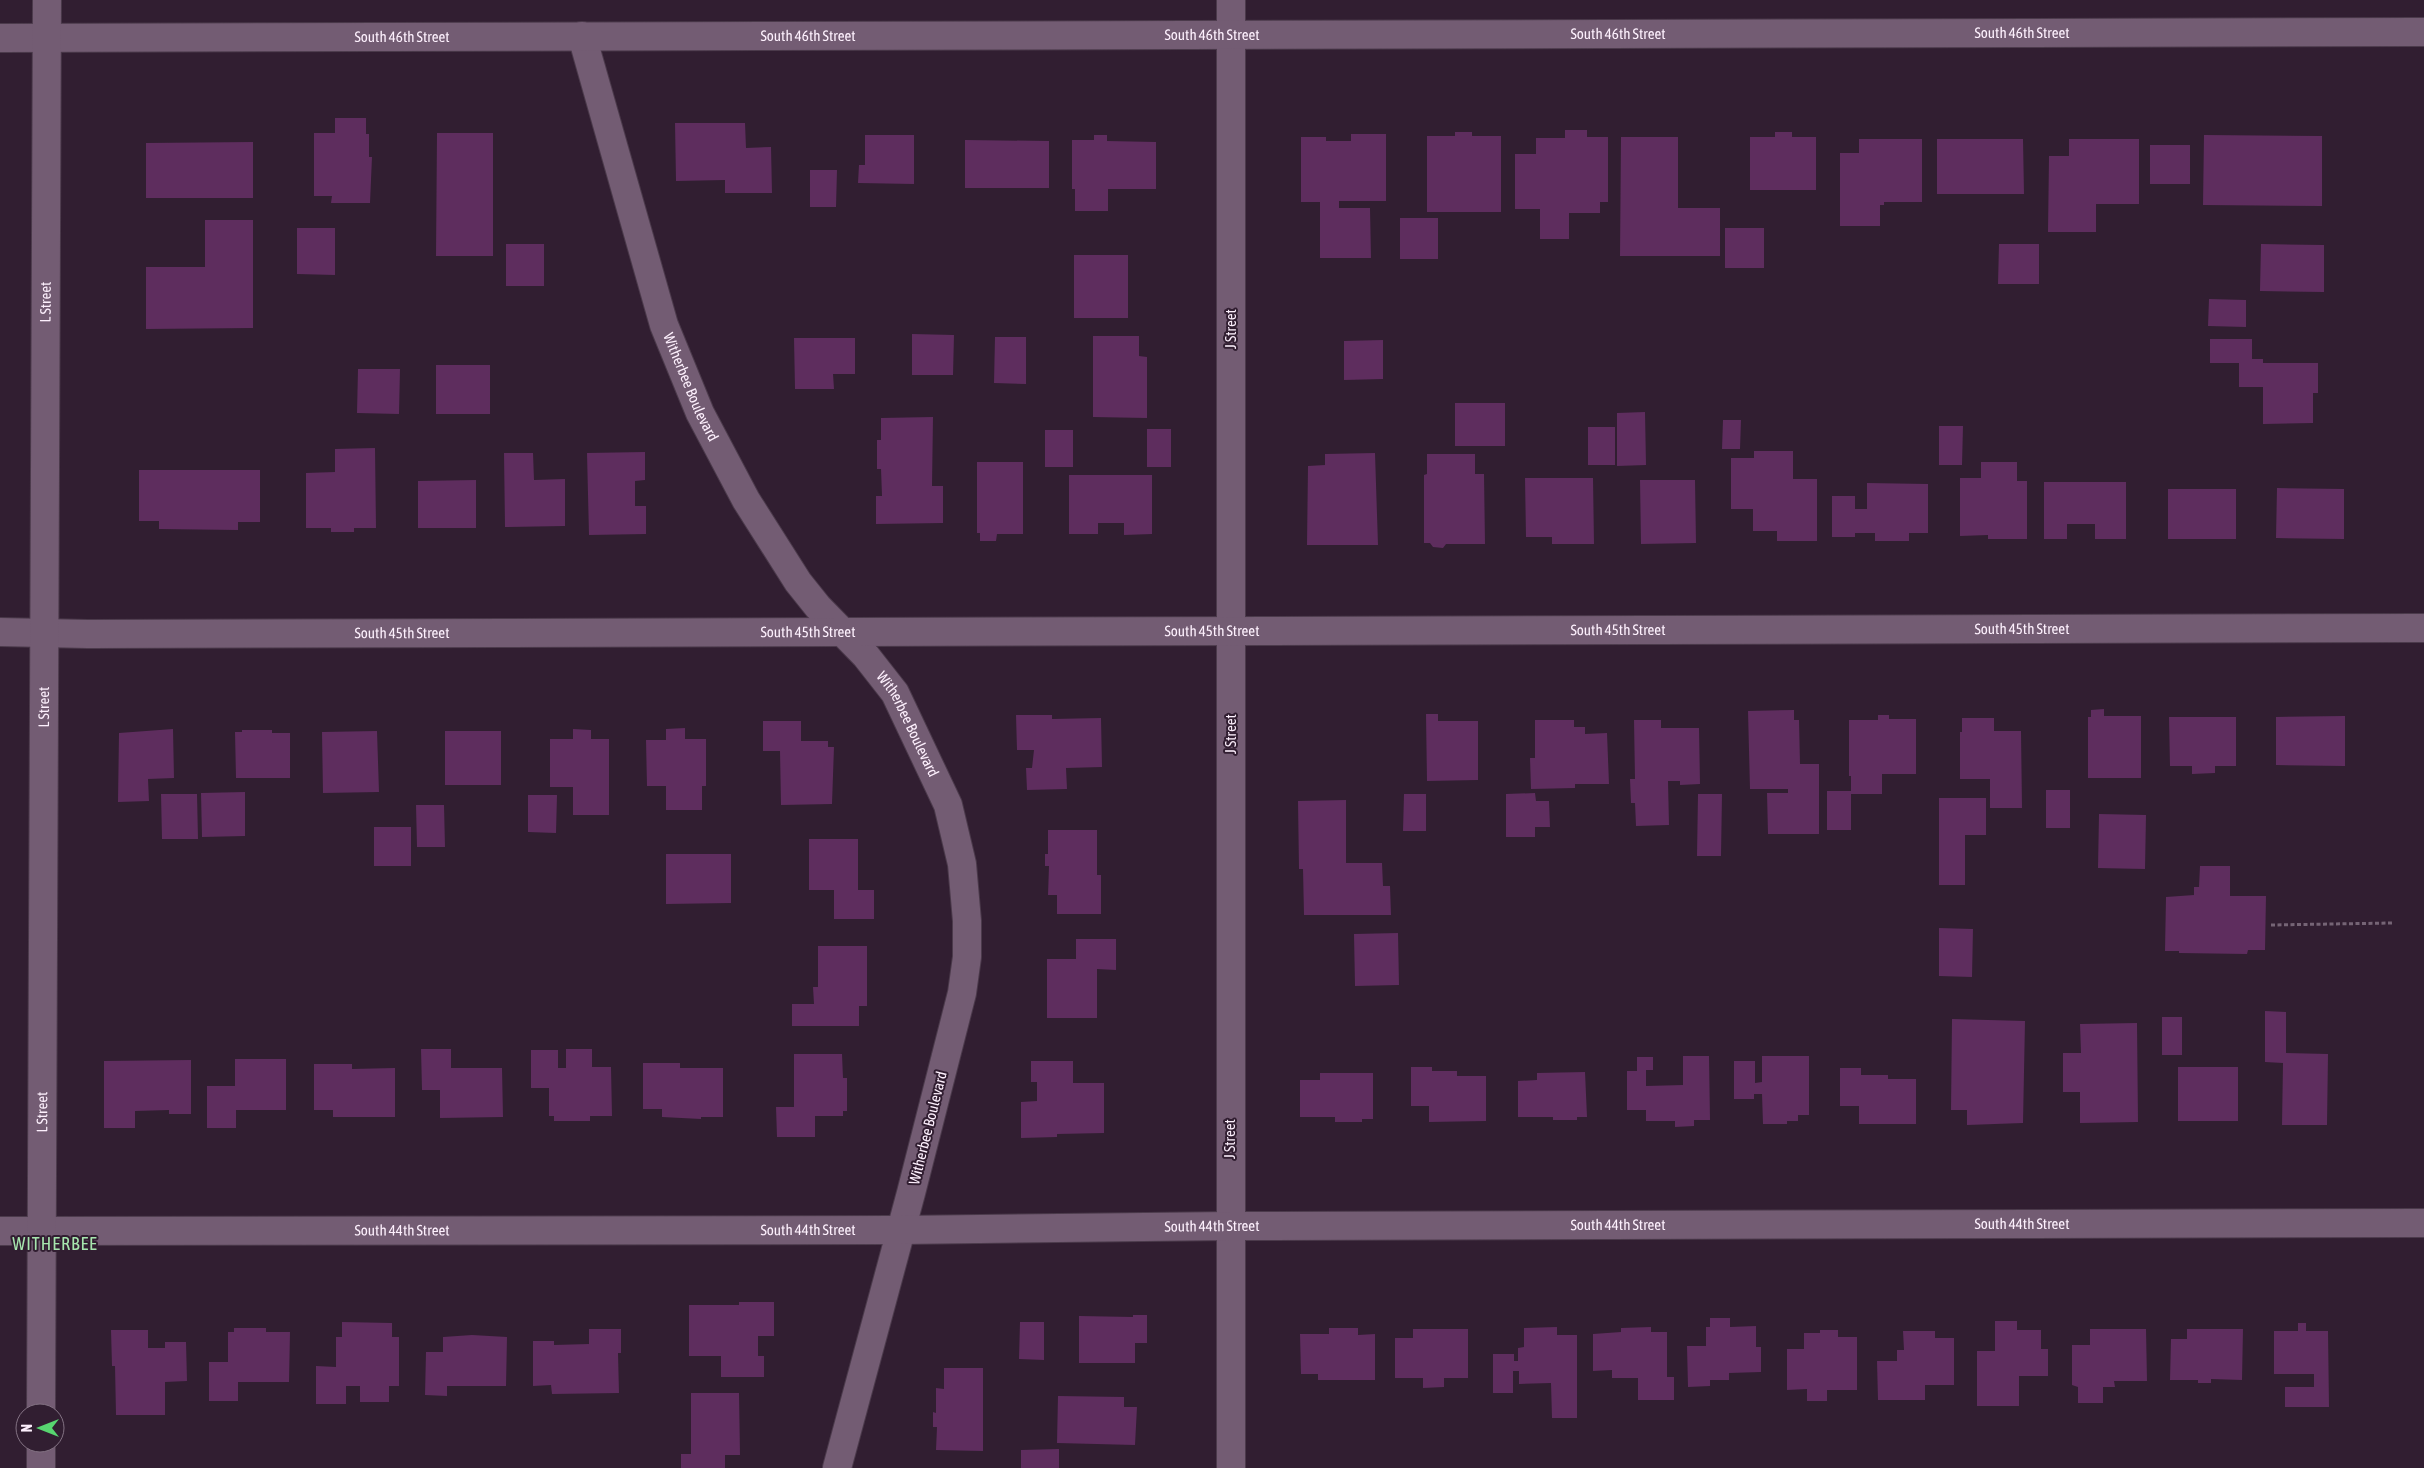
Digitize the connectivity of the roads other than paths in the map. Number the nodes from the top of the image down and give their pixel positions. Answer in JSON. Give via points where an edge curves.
{"nodes":[{"id":1,"x":47,"y":0,"type":"edge"},
{"id":2,"x":1230,"y":0,"type":"edge"},
{"id":3,"x":2424,"y":32,"type":"edge"},
{"id":4,"x":1230,"y":35,"type":"junction"},
{"id":5,"x":582,"y":36,"type":"junction"},
{"id":6,"x":0,"y":38,"type":"edge"},
{"id":7,"x":47,"y":38,"type":"junction"},
{"id":8,"x":2424,"y":628,"type":"edge"},
{"id":9,"x":840,"y":630,"type":"junction"},
{"id":10,"x":0,"y":632,"type":"edge"},
{"id":11,"x":1231,"y":632,"type":"junction"},
{"id":12,"x":43,"y":633,"type":"junction"},
{"id":13,"x":2424,"y":1223,"type":"edge"},
{"id":14,"x":1230,"y":1226,"type":"junction"},
{"id":15,"x":43,"y":1230,"type":"junction"},
{"id":16,"x":900,"y":1230,"type":"junction"},
{"id":17,"x":0,"y":1231,"type":"edge"},
{"id":18,"x":41,"y":1403,"type":"edge"},
{"id":19,"x":41,"y":1453,"type":"edge"},
{"id":20,"x":41,"y":1468,"type":"edge"},
{"id":21,"x":837,"y":1468,"type":"edge"},
{"id":22,"x":1231,"y":1468,"type":"edge"}],
"edges":[{"from":1,"to":7,"type":"street","name":"L Street"},
{"from":2,"to":4,"type":"street","name":"J Street"},
{"from":3,"to":4,"type":"street","name":"South 46th Street"},
{"from":4,"to":5,"type":"street","name":"South 46th Street"},
{"from":4,"to":11,"type":"street","name":"J Street"},
{"from":5,"to":7,"type":"street","name":"South 46th Street"},
{"from":5,"to":9,"type":"street","name":"Witherbee Boulevard","via":[[651,284],[679,365],[722,458],[746,500],[798,582]]},
{"from":6,"to":7,"type":"street","name":"South 46th Street"},
{"from":7,"to":12,"type":"street","name":"L Street"},
{"from":8,"to":11,"type":"street","name":"South 45th Street"},
{"from":9,"to":11,"type":"street","name":"South 45th Street"},
{"from":9,"to":12,"type":"street","name":"South 45th Street"},
{"from":9,"to":16,"type":"street","name":"Witherbee Boulevard","via":[[895,693],[929,761],[948,805],[966,892],[967,957],[962,993]]},
{"from":10,"to":12,"type":"street","name":"South 45th Street"},
{"from":11,"to":14,"type":"street","name":"J Street"},
{"from":12,"to":15,"type":"street","name":"L Street"},
{"from":13,"to":14,"type":"street","name":"South 44th Street"},
{"from":14,"to":16,"type":"street","name":"South 44th Street"},
{"from":14,"to":22,"type":"street","name":"J Street"},
{"from":15,"to":16,"type":"street","name":"South 44th Street"},
{"from":15,"to":17,"type":"street","name":"South 44th Street"},
{"from":15,"to":18,"type":"street","name":"L Street"},
{"from":16,"to":21,"type":"street","name":"Witherbee Boulevard"},
{"from":19,"to":20,"type":"street"}]}
